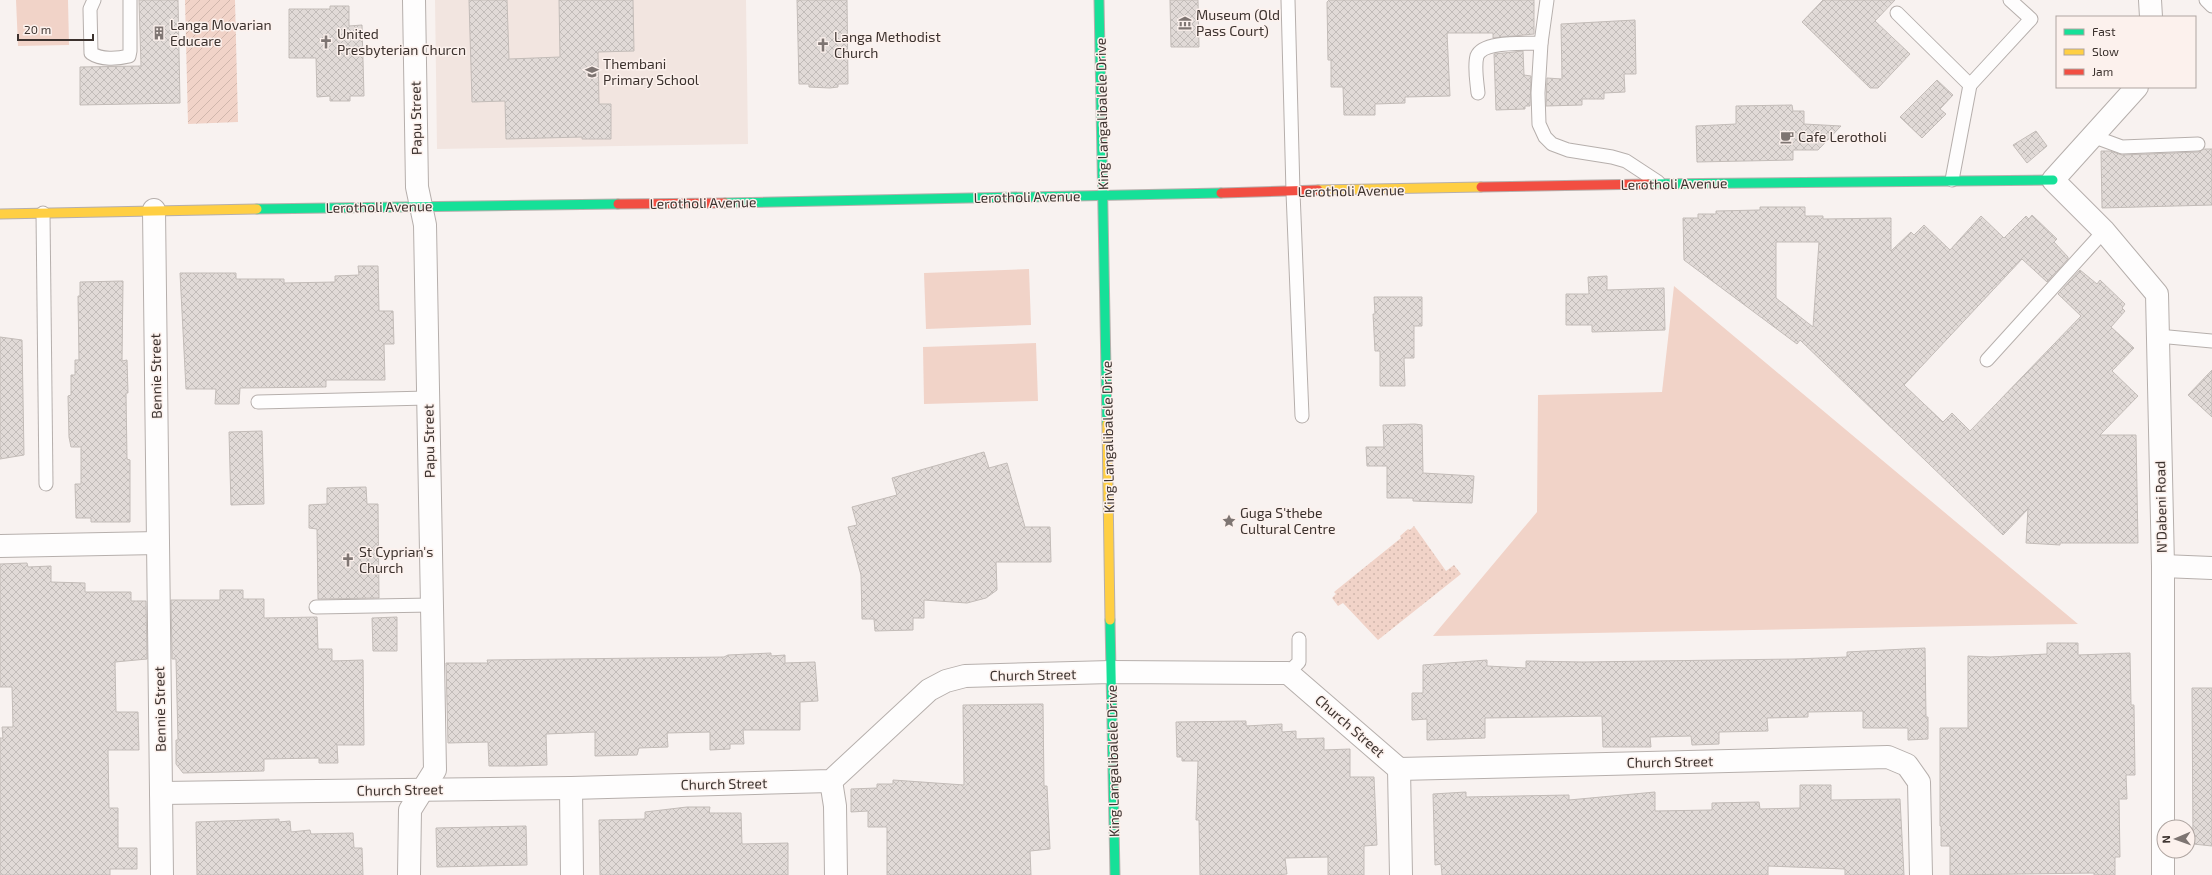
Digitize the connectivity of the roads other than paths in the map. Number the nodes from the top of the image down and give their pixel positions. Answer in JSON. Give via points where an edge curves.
{"nodes":[{"id":1,"x":94,"y":0,"type":"edge"},
{"id":2,"x":130,"y":0,"type":"edge"},
{"id":3,"x":414,"y":0,"type":"edge"},
{"id":4,"x":1099,"y":0,"type":"edge"},
{"id":5,"x":1288,"y":0,"type":"edge"},
{"id":6,"x":1547,"y":0,"type":"edge"},
{"id":7,"x":2010,"y":0,"type":"edge"},
{"id":8,"x":2150,"y":0,"type":"edge"},
{"id":9,"x":2206,"y":0,"type":"edge"},
{"id":10,"x":2212,"y":6,"type":"edge"},
{"id":11,"x":1897,"y":13,"type":"dead end"},
{"id":12,"x":2151,"y":16,"type":"edge"},
{"id":13,"x":1541,"y":43,"type":"junction"},
{"id":14,"x":1970,"y":85,"type":"junction"},
{"id":15,"x":2136,"y":88,"type":"edge"},
{"id":16,"x":1478,"y":93,"type":"dead end"},
{"id":17,"x":2092,"y":136,"type":"junction"},
{"id":18,"x":2198,"y":144,"type":"dead end"},
{"id":19,"x":1952,"y":180,"type":"junction"},
{"id":20,"x":2053,"y":180,"type":"junction"},
{"id":21,"x":1661,"y":184,"type":"junction"},
{"id":22,"x":1292,"y":192,"type":"junction"},
{"id":23,"x":1104,"y":195,"type":"junction"},
{"id":24,"x":421,"y":206,"type":"junction"},
{"id":25,"x":154,"y":210,"type":"junction"},
{"id":26,"x":43,"y":213,"type":"junction"},
{"id":27,"x":0,"y":214,"type":"edge"},
{"id":28,"x":2104,"y":231,"type":"junction"},
{"id":29,"x":2158,"y":336,"type":"junction"},
{"id":30,"x":2212,"y":342,"type":"edge"},
{"id":31,"x":1987,"y":360,"type":"dead end"},
{"id":32,"x":428,"y":398,"type":"junction"},
{"id":33,"x":258,"y":402,"type":"dead end"},
{"id":34,"x":1302,"y":416,"type":"dead end"},
{"id":35,"x":46,"y":484,"type":"dead end"},
{"id":36,"x":158,"y":543,"type":"junction"},
{"id":37,"x":0,"y":546,"type":"edge"},
{"id":38,"x":2163,"y":566,"type":"junction"},
{"id":39,"x":2212,"y":568,"type":"edge"},
{"id":40,"x":432,"y":605,"type":"junction"},
{"id":41,"x":316,"y":607,"type":"dead end"},
{"id":42,"x":1299,"y":639,"type":"dead end"},
{"id":43,"x":1111,"y":672,"type":"junction"},
{"id":44,"x":1288,"y":672,"type":"junction"},
{"id":45,"x":1399,"y":769,"type":"junction"},
{"id":46,"x":831,"y":781,"type":"junction"},
{"id":47,"x":571,"y":788,"type":"junction"},
{"id":48,"x":423,"y":789,"type":"junction"},
{"id":49,"x":161,"y":792,"type":"junction"},
{"id":50,"x":162,"y":875,"type":"edge"},
{"id":51,"x":409,"y":875,"type":"edge"},
{"id":52,"x":572,"y":875,"type":"edge"},
{"id":53,"x":836,"y":875,"type":"edge"},
{"id":54,"x":1115,"y":875,"type":"edge"},
{"id":55,"x":1401,"y":875,"type":"edge"},
{"id":56,"x":1921,"y":875,"type":"edge"},
{"id":57,"x":2164,"y":875,"type":"edge"}],
"edges":[{"from":1,"to":2,"type":"lane","via":[[89,14],[91,53],[98,58],[121,58],[129,56],[130,51]]},
{"from":3,"to":24,"type":"street","name":"Papu Street","via":[[417,186]]},
{"from":4,"to":23,"type":"street","name":"King Langalibalele Drive"},
{"from":5,"to":22,"type":"lane"},
{"from":6,"to":13,"type":"lane"},
{"from":7,"to":14,"type":"lane","via":[[2031,19]]},
{"from":8,"to":12,"type":"street"},
{"from":9,"to":10,"type":"lane"},
{"from":11,"to":14,"type":"lane"},
{"from":13,"to":16,"type":"lane","via":[[1496,45],[1480,51],[1476,63]]},
{"from":13,"to":21,"type":"lane","via":[[1539,124],[1545,137],[1552,144],[1568,150],[1626,161]]},
{"from":14,"to":19,"type":"lane"},
{"from":15,"to":17,"type":"street"},
{"from":17,"to":18,"type":"lane","via":[[2122,147]]},
{"from":17,"to":20,"type":"street"},
{"from":19,"to":20,"type":"street","name":"Lerotholi Avenue"},
{"from":19,"to":21,"type":"street","name":"Lerotholi Avenue"},
{"from":20,"to":28,"type":"street","name":"N'Dabeni Road"},
{"from":21,"to":22,"type":"street","name":"Lerotholi Avenue"},
{"from":22,"to":23,"type":"street","name":"Lerotholi Avenue"},
{"from":22,"to":34,"type":"lane"},
{"from":23,"to":24,"type":"street","name":"Lerotholi Avenue"},
{"from":23,"to":43,"type":"street","name":"King Langalibalele Drive"},
{"from":24,"to":25,"type":"street","name":"Lerotholi Avenue"},
{"from":24,"to":32,"type":"street","name":"Papu Street","via":[[425,225]]},
{"from":25,"to":26,"type":"street","name":"Lerotholi Avenue"},
{"from":25,"to":36,"type":"street","name":"Bennie Street"},
{"from":26,"to":27,"type":"street","name":"Lerotholi Avenue"},
{"from":26,"to":35,"type":"lane"},
{"from":28,"to":29,"type":"street","name":"N'Dabeni Road","via":[[2157,294]]},
{"from":28,"to":31,"type":"lane"},
{"from":29,"to":30,"type":"lane"},
{"from":29,"to":38,"type":"street","name":"N'Dabeni Road"},
{"from":32,"to":33,"type":"lane"},
{"from":32,"to":40,"type":"street","name":"Papu Street"},
{"from":36,"to":37,"type":"street"},
{"from":36,"to":49,"type":"street","name":"Bennie Street"},
{"from":38,"to":39,"type":"street"},
{"from":38,"to":57,"type":"street","name":"N'Dabeni Road"},
{"from":40,"to":41,"type":"lane"},
{"from":40,"to":48,"type":"street","name":"Papu Street","via":[[436,770]]},
{"from":42,"to":44,"type":"lane","via":[[1299,662]]},
{"from":43,"to":44,"type":"street","name":"Church Street"},
{"from":43,"to":46,"type":"street","name":"Church Street","via":[[965,676],[946,681],[929,690]]},
{"from":43,"to":54,"type":"street","name":"King Langalibalele Drive"},
{"from":44,"to":45,"type":"street","name":"Church Street"},
{"from":45,"to":55,"type":"street"},
{"from":45,"to":56,"type":"street","name":"Church Street","via":[[1888,757],[1907,765],[1919,782]]},
{"from":46,"to":47,"type":"street","name":"Church Street"},
{"from":46,"to":53,"type":"street","via":[[835,806]]},
{"from":47,"to":48,"type":"street","name":"Church Street"},
{"from":47,"to":52,"type":"street"},
{"from":48,"to":49,"type":"street","name":"Church Street"},
{"from":48,"to":51,"type":"street","name":"Papu Street","via":[[410,810]]},
{"from":49,"to":50,"type":"street","name":"Bennie Street"}]}
